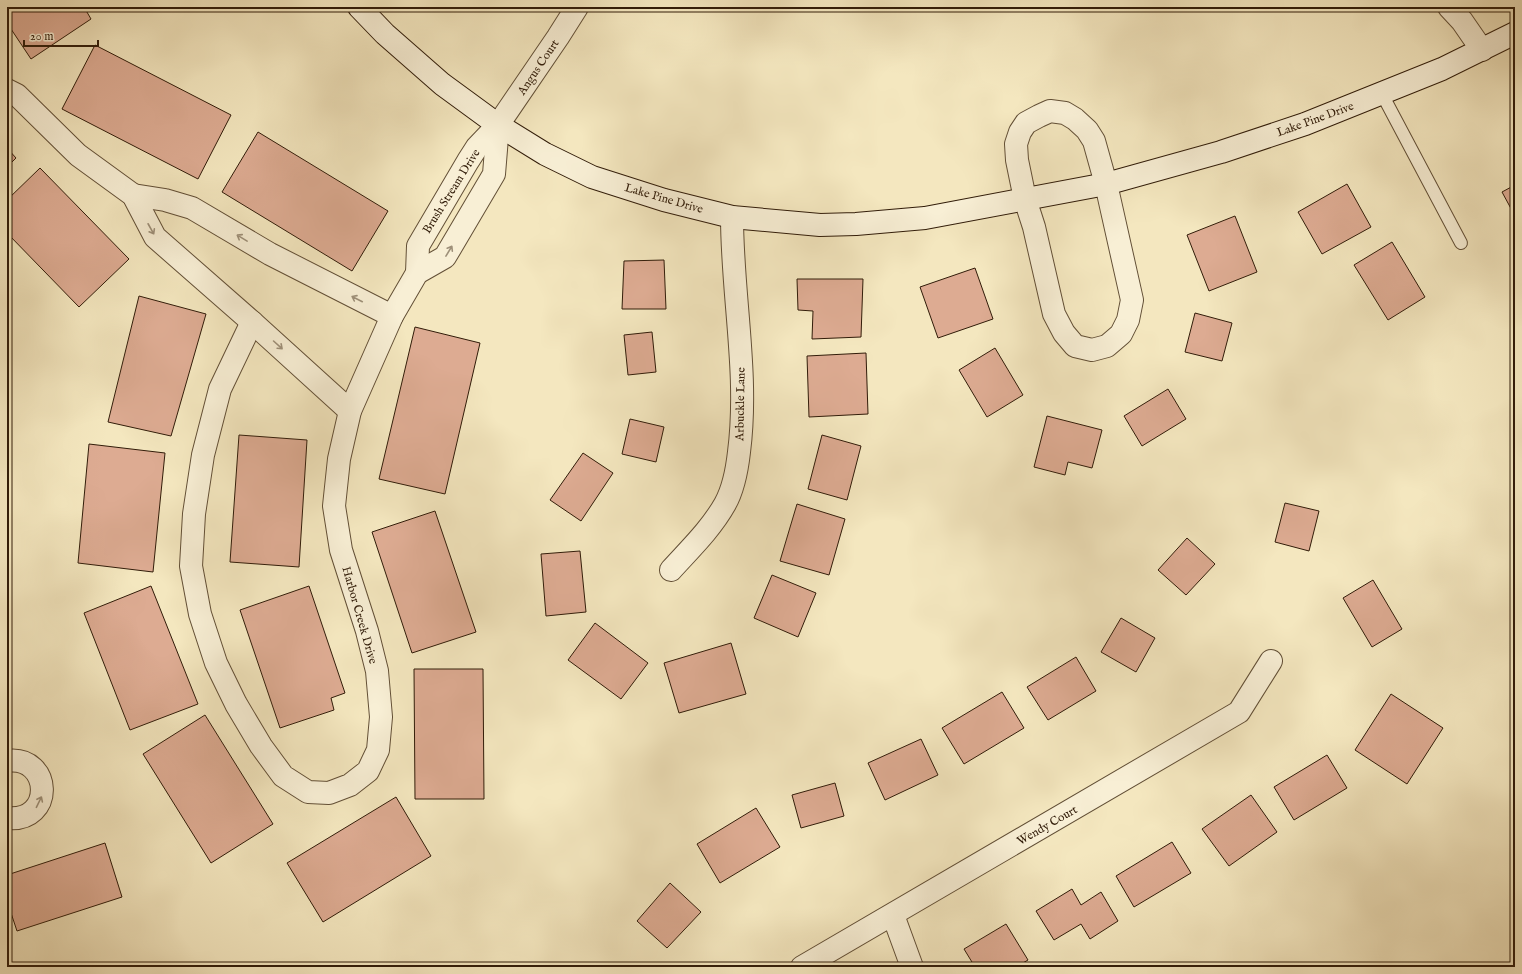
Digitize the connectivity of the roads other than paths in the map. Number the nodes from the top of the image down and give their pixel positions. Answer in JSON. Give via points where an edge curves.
{"nodes":[{"id":1,"x":358,"y":7,"type":"edge"},
{"id":2,"x":577,"y":7,"type":"edge"},
{"id":3,"x":1449,"y":7,"type":"edge"},
{"id":4,"x":1515,"y":33,"type":"edge"},
{"id":5,"x":1482,"y":50,"type":"junction"},
{"id":6,"x":10,"y":87,"type":"edge"},
{"id":7,"x":1382,"y":94,"type":"junction"},
{"id":8,"x":498,"y":125,"type":"junction"},
{"id":9,"x":1106,"y":184,"type":"junction"},
{"id":10,"x":133,"y":195,"type":"junction"},
{"id":11,"x":1025,"y":200,"type":"junction"},
{"id":12,"x":732,"y":217,"type":"junction"},
{"id":13,"x":1462,"y":243,"type":"dead end"},
{"id":14,"x":417,"y":274,"type":"junction"},
{"id":15,"x":392,"y":316,"type":"junction"},
{"id":16,"x":252,"y":322,"type":"junction"},
{"id":17,"x":350,"y":411,"type":"junction"},
{"id":18,"x":671,"y":570,"type":"dead end"},
{"id":19,"x":1270,"y":661,"type":"dead end"},
{"id":20,"x":7,"y":761,"type":"edge"},
{"id":21,"x":7,"y":818,"type":"edge"},
{"id":22,"x":893,"y":915,"type":"junction"},
{"id":23,"x":802,"y":967,"type":"edge"},
{"id":24,"x":912,"y":967,"type":"edge"}],
"edges":[{"from":1,"to":8,"type":"street","name":"Lake Pine Drive","via":[[442,84]]},
{"from":2,"to":8,"type":"street","name":"Angus Court"},
{"from":3,"to":5,"type":"street"},
{"from":4,"to":5,"type":"street","name":"Lake Pine Drive"},
{"from":5,"to":7,"type":"street","name":"Lake Pine Drive"},
{"from":6,"to":10,"type":"street","via":[[78,155]]},
{"from":7,"to":9,"type":"street","name":"Lake Pine Drive","via":[[1305,124],[1221,152]]},
{"from":7,"to":13,"type":"lane"},
{"from":8,"to":12,"type":"street","name":"Lake Pine Drive","via":[[544,154],[592,177],[664,200]]},
{"from":8,"to":14,"type":"street","name":"Brush Stream Drive","via":[[477,147],[418,246]]},
{"from":14,"to":8,"type":"street","name":"Brush Stream Drive","one_way":true,"via":[[445,257],[494,174]]},
{"from":9,"to":11,"type":"street","name":"Lake Pine Drive"},
{"from":9,"to":11,"type":"street","via":[[1094,141],[1087,130],[1065,113],[1050,111],[1026,123],[1016,144]]},
{"from":9,"to":11,"type":"street","via":[[1132,300],[1128,320],[1121,334],[1107,346],[1092,350],[1075,346],[1064,333],[1054,314],[1034,227]]},
{"from":15,"to":10,"type":"street","one_way":true,"via":[[270,254],[192,208],[165,200]]},
{"from":10,"to":16,"type":"street","one_way":true,"via":[[155,237]]},
{"from":11,"to":12,"type":"street","name":"Lake Pine Drive","via":[[925,218],[856,224],[820,225]]},
{"from":12,"to":18,"type":"street","name":"Arbuckle Lane","via":[[742,381],[742,429],[736,476],[725,503],[711,525]]},
{"from":14,"to":15,"type":"street","name":"Brush Stream Drive"},
{"from":15,"to":17,"type":"street","name":"Harbor Creek Drive"},
{"from":16,"to":17,"type":"street","one_way":true},
{"from":16,"to":17,"type":"street","name":"Harbor Creek Drive","via":[[220,390],[202,455],[194,514],[191,566],[200,614],[216,663],[236,704],[261,746],[283,776],[308,792],[329,793],[350,785],[368,771],[378,750],[381,717],[377,671],[341,550],[334,506],[339,459]]},
{"from":19,"to":22,"type":"street","name":"Wendy Court","via":[[1239,712]]},
{"from":21,"to":20,"type":"street","one_way":true,"via":[[16,819],[32,812],[39,804],[42,788],[40,778],[32,767],[24,762]]},
{"from":22,"to":23,"type":"street","name":"Wendy Court"},
{"from":22,"to":24,"type":"street"}]}
